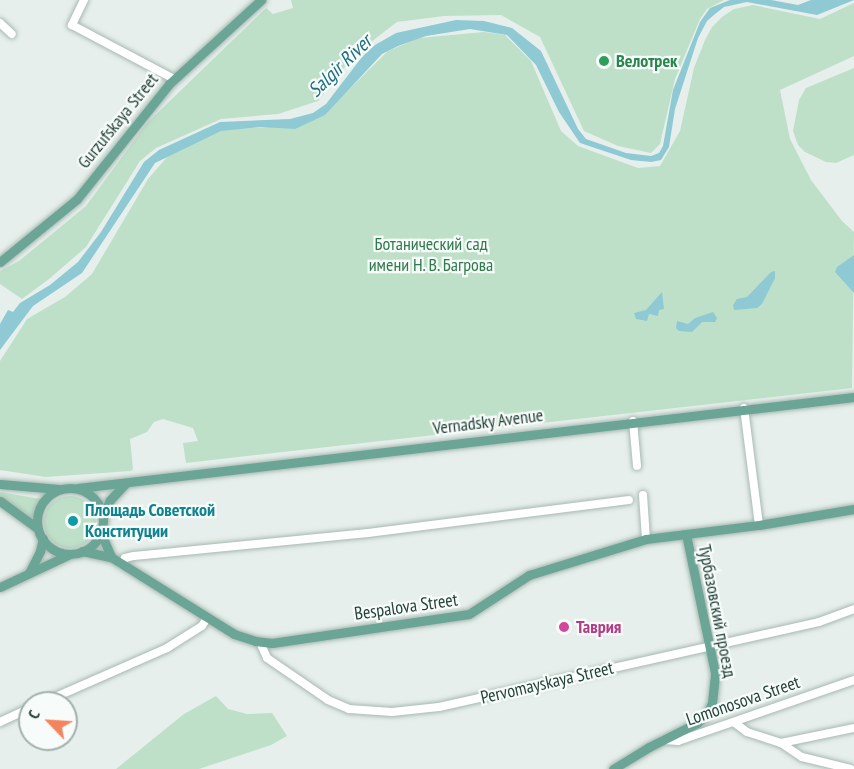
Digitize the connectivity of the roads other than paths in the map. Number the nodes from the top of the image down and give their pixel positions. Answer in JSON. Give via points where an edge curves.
{"nodes":[{"id":1,"x":84,"y":0,"type":"edge"},
{"id":2,"x":261,"y":0,"type":"edge"},
{"id":3,"x":0,"y":23,"type":"edge"},
{"id":4,"x":12,"y":34,"type":"dead end"},
{"id":5,"x":174,"y":79,"type":"junction"},
{"id":6,"x":0,"y":262,"type":"edge"},
{"id":7,"x":854,"y":397,"type":"edge"},
{"id":8,"x":744,"y":408,"type":"junction"},
{"id":9,"x":633,"y":421,"type":"junction"},
{"id":10,"x":637,"y":466,"type":"dead end"},
{"id":11,"x":126,"y":483,"type":"junction"},
{"id":12,"x":0,"y":484,"type":"edge"},
{"id":13,"x":78,"y":488,"type":"junction"},
{"id":14,"x":62,"y":489,"type":"junction"},
{"id":15,"x":643,"y":495,"type":"dead end"},
{"id":16,"x":629,"y":500,"type":"dead end"},
{"id":17,"x":0,"y":501,"type":"edge"},
{"id":18,"x":854,"y":509,"type":"edge"},
{"id":19,"x":104,"y":517,"type":"junction"},
{"id":20,"x":759,"y":525,"type":"junction"},
{"id":21,"x":38,"y":528,"type":"junction"},
{"id":22,"x":101,"y":533,"type":"junction"},
{"id":23,"x":686,"y":534,"type":"junction"},
{"id":24,"x":43,"y":538,"type":"junction"},
{"id":25,"x":646,"y":538,"type":"junction"},
{"id":26,"x":82,"y":551,"type":"junction"},
{"id":27,"x":70,"y":554,"type":"junction"},
{"id":28,"x":111,"y":557,"type":"junction"},
{"id":29,"x":121,"y":564,"type":"junction"},
{"id":30,"x":29,"y":573,"type":"junction"},
{"id":31,"x":0,"y":587,"type":"edge"},
{"id":32,"x":854,"y":609,"type":"edge"},
{"id":33,"x":207,"y":618,"type":"junction"},
{"id":34,"x":260,"y":642,"type":"junction"},
{"id":35,"x":710,"y":645,"type":"junction"},
{"id":36,"x":854,"y":680,"type":"edge"},
{"id":37,"x":69,"y":691,"type":"edge"},
{"id":38,"x":18,"y":714,"type":"edge"},
{"id":39,"x":0,"y":722,"type":"edge"},
{"id":40,"x":735,"y":723,"type":"junction"},
{"id":41,"x":854,"y":728,"type":"edge"},
{"id":42,"x":664,"y":740,"type":"junction"},
{"id":43,"x":781,"y":742,"type":"junction"},
{"id":44,"x":613,"y":769,"type":"edge"},
{"id":45,"x":851,"y":769,"type":"edge"}],
"edges":[{"from":1,"to":5,"type":"street","via":[[72,26]]},
{"from":2,"to":5,"type":"main road","name":"Gurzufskaya Street"},
{"from":3,"to":4,"type":"street"},
{"from":5,"to":6,"type":"main road","name":"Gurzufskaya Street","via":[[77,199]]},
{"from":7,"to":8,"type":"main road","name":"Vernadsky Avenue"},
{"from":8,"to":9,"type":"main road","name":"Vernadsky Avenue"},
{"from":8,"to":20,"type":"street"},
{"from":9,"to":10,"type":"street"},
{"from":9,"to":11,"type":"main road","name":"Vernadsky Avenue"},
{"from":11,"to":13,"type":"main road","name":"Vernadsky Avenue"},
{"from":11,"to":19,"type":"main road","via":[[110,500]]},
{"from":12,"to":14,"type":"main road"},
{"from":13,"to":14,"type":"main road"},
{"from":13,"to":19,"type":"main road","via":[[99,504]]},
{"from":14,"to":21,"type":"main road","via":[[43,503]]},
{"from":15,"to":25,"type":"street"},
{"from":16,"to":29,"type":"street","via":[[368,533],[134,556],[125,558]]},
{"from":17,"to":21,"type":"main road"},
{"from":18,"to":20,"type":"main road","name":"Bespalova Street"},
{"from":19,"to":22,"type":"main road"},
{"from":20,"to":23,"type":"main road","name":"Bespalova Street"},
{"from":21,"to":24,"type":"main road"},
{"from":22,"to":26,"type":"main road","via":[[93,545]]},
{"from":22,"to":28,"type":"main road"},
{"from":23,"to":25,"type":"main road","name":"Bespalova Street"},
{"from":23,"to":35,"type":"main road","name":"Турбазовский проезд"},
{"from":24,"to":27,"type":"main road","via":[[52,548]]},
{"from":24,"to":30,"type":"main road"},
{"from":25,"to":34,"type":"main road","name":"Bespalova Street","via":[[529,575],[469,614]]},
{"from":26,"to":27,"type":"main road"},
{"from":26,"to":28,"type":"main road","name":"Bespalova Street"},
{"from":27,"to":30,"type":"main road"},
{"from":28,"to":29,"type":"main road","name":"Bespalova Street"},
{"from":29,"to":33,"type":"main road","name":"Bespalova Street"},
{"from":30,"to":31,"type":"main road"},
{"from":32,"to":35,"type":"street","name":"Pervomayskaya Street","via":[[819,621]]},
{"from":33,"to":34,"type":"main road","name":"Bespalova Street","via":[[243,638]]},
{"from":33,"to":37,"type":"street","via":[[202,626],[167,648]]},
{"from":34,"to":35,"type":"street","name":"Pervomayskaya Street","via":[[267,658],[304,686],[349,709],[372,712],[439,707]]},
{"from":35,"to":42,"type":"main road","name":"Турбазовский проезд","via":[[715,673],[712,703],[697,723]]},
{"from":36,"to":40,"type":"street","name":"Lomonosova Street"},
{"from":38,"to":39,"type":"street"},
{"from":40,"to":42,"type":"street","name":"Lomonosova Street","via":[[678,741]]},
{"from":40,"to":43,"type":"street","via":[[747,732]]},
{"from":41,"to":43,"type":"street"},
{"from":42,"to":44,"type":"main road","name":"Lomonosova Street"},
{"from":43,"to":45,"type":"street","via":[[810,761]]}]}
